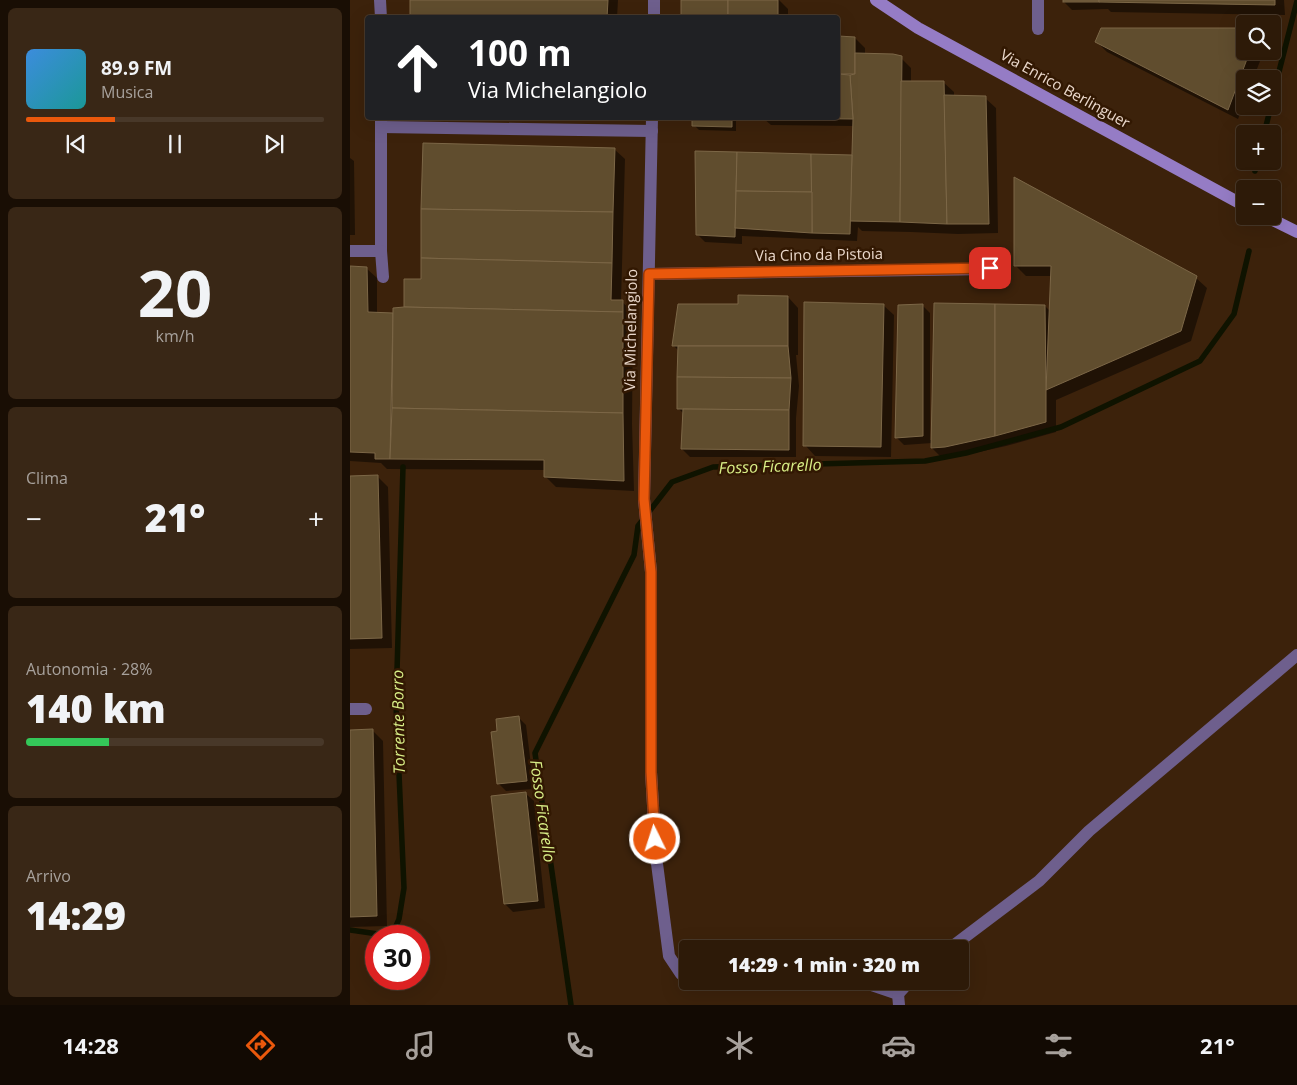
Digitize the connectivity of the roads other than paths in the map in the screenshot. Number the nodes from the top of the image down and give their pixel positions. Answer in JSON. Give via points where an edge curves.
{"nodes":[{"id":1,"x":380,"y":0,"type":"edge"},
{"id":2,"x":654,"y":0,"type":"edge"},
{"id":3,"x":876,"y":0,"type":"edge"},
{"id":4,"x":1038,"y":0,"type":"edge"},
{"id":5,"x":381,"y":15,"type":"edge"},
{"id":6,"x":654,"y":15,"type":"edge"},
{"id":7,"x":1038,"y":28,"type":"dead end"},
{"id":8,"x":652,"y":120,"type":"edge"},
{"id":9,"x":381,"y":122,"type":"edge"},
{"id":10,"x":652,"y":131,"type":"junction"},
{"id":11,"x":1236,"y":201,"type":"edge"},
{"id":12,"x":1281,"y":224,"type":"edge"},
{"id":13,"x":1297,"y":232,"type":"edge"},
{"id":14,"x":350,"y":251,"type":"edge"},
{"id":15,"x":381,"y":251,"type":"junction"},
{"id":16,"x":990,"y":268,"type":"dead end"},
{"id":17,"x":649,"y":274,"type":"junction"},
{"id":18,"x":383,"y":276,"type":"dead end"},
{"id":19,"x":1297,"y":654,"type":"edge"},
{"id":20,"x":350,"y":709,"type":"edge"},
{"id":21,"x":366,"y":709,"type":"dead end"},
{"id":22,"x":961,"y":940,"type":"edge"},
{"id":23,"x":679,"y":971,"type":"edge"},
{"id":24,"x":878,"y":990,"type":"edge"},
{"id":25,"x":899,"y":1000,"type":"edge"}],
"edges":[{"from":1,"to":5,"type":"street"},
{"from":2,"to":6,"type":"street"},
{"from":3,"to":11,"type":"main road","name":"Via Enrico Berlinguer","via":[[918,28]]},
{"from":4,"to":7,"type":"street"},
{"from":8,"to":10,"type":"street","name":"Via Michelangiolo"},
{"from":9,"to":10,"type":"street"},
{"from":9,"to":15,"type":"street"},
{"from":10,"to":17,"type":"street","name":"Via Michelangiolo"},
{"from":12,"to":13,"type":"main road"},
{"from":14,"to":15,"type":"street"},
{"from":15,"to":18,"type":"street"},
{"from":16,"to":17,"type":"street","name":"Via Cino da Pistoia"},
{"from":17,"to":23,"type":"street","name":"Via Michelangiolo","via":[[644,499],[651,572],[651,772],[656,856],[669,956]]},
{"from":19,"to":22,"type":"street","via":[[1089,831],[1039,881]]},
{"from":20,"to":21,"type":"street"},
{"from":24,"to":25,"type":"street"}]}
